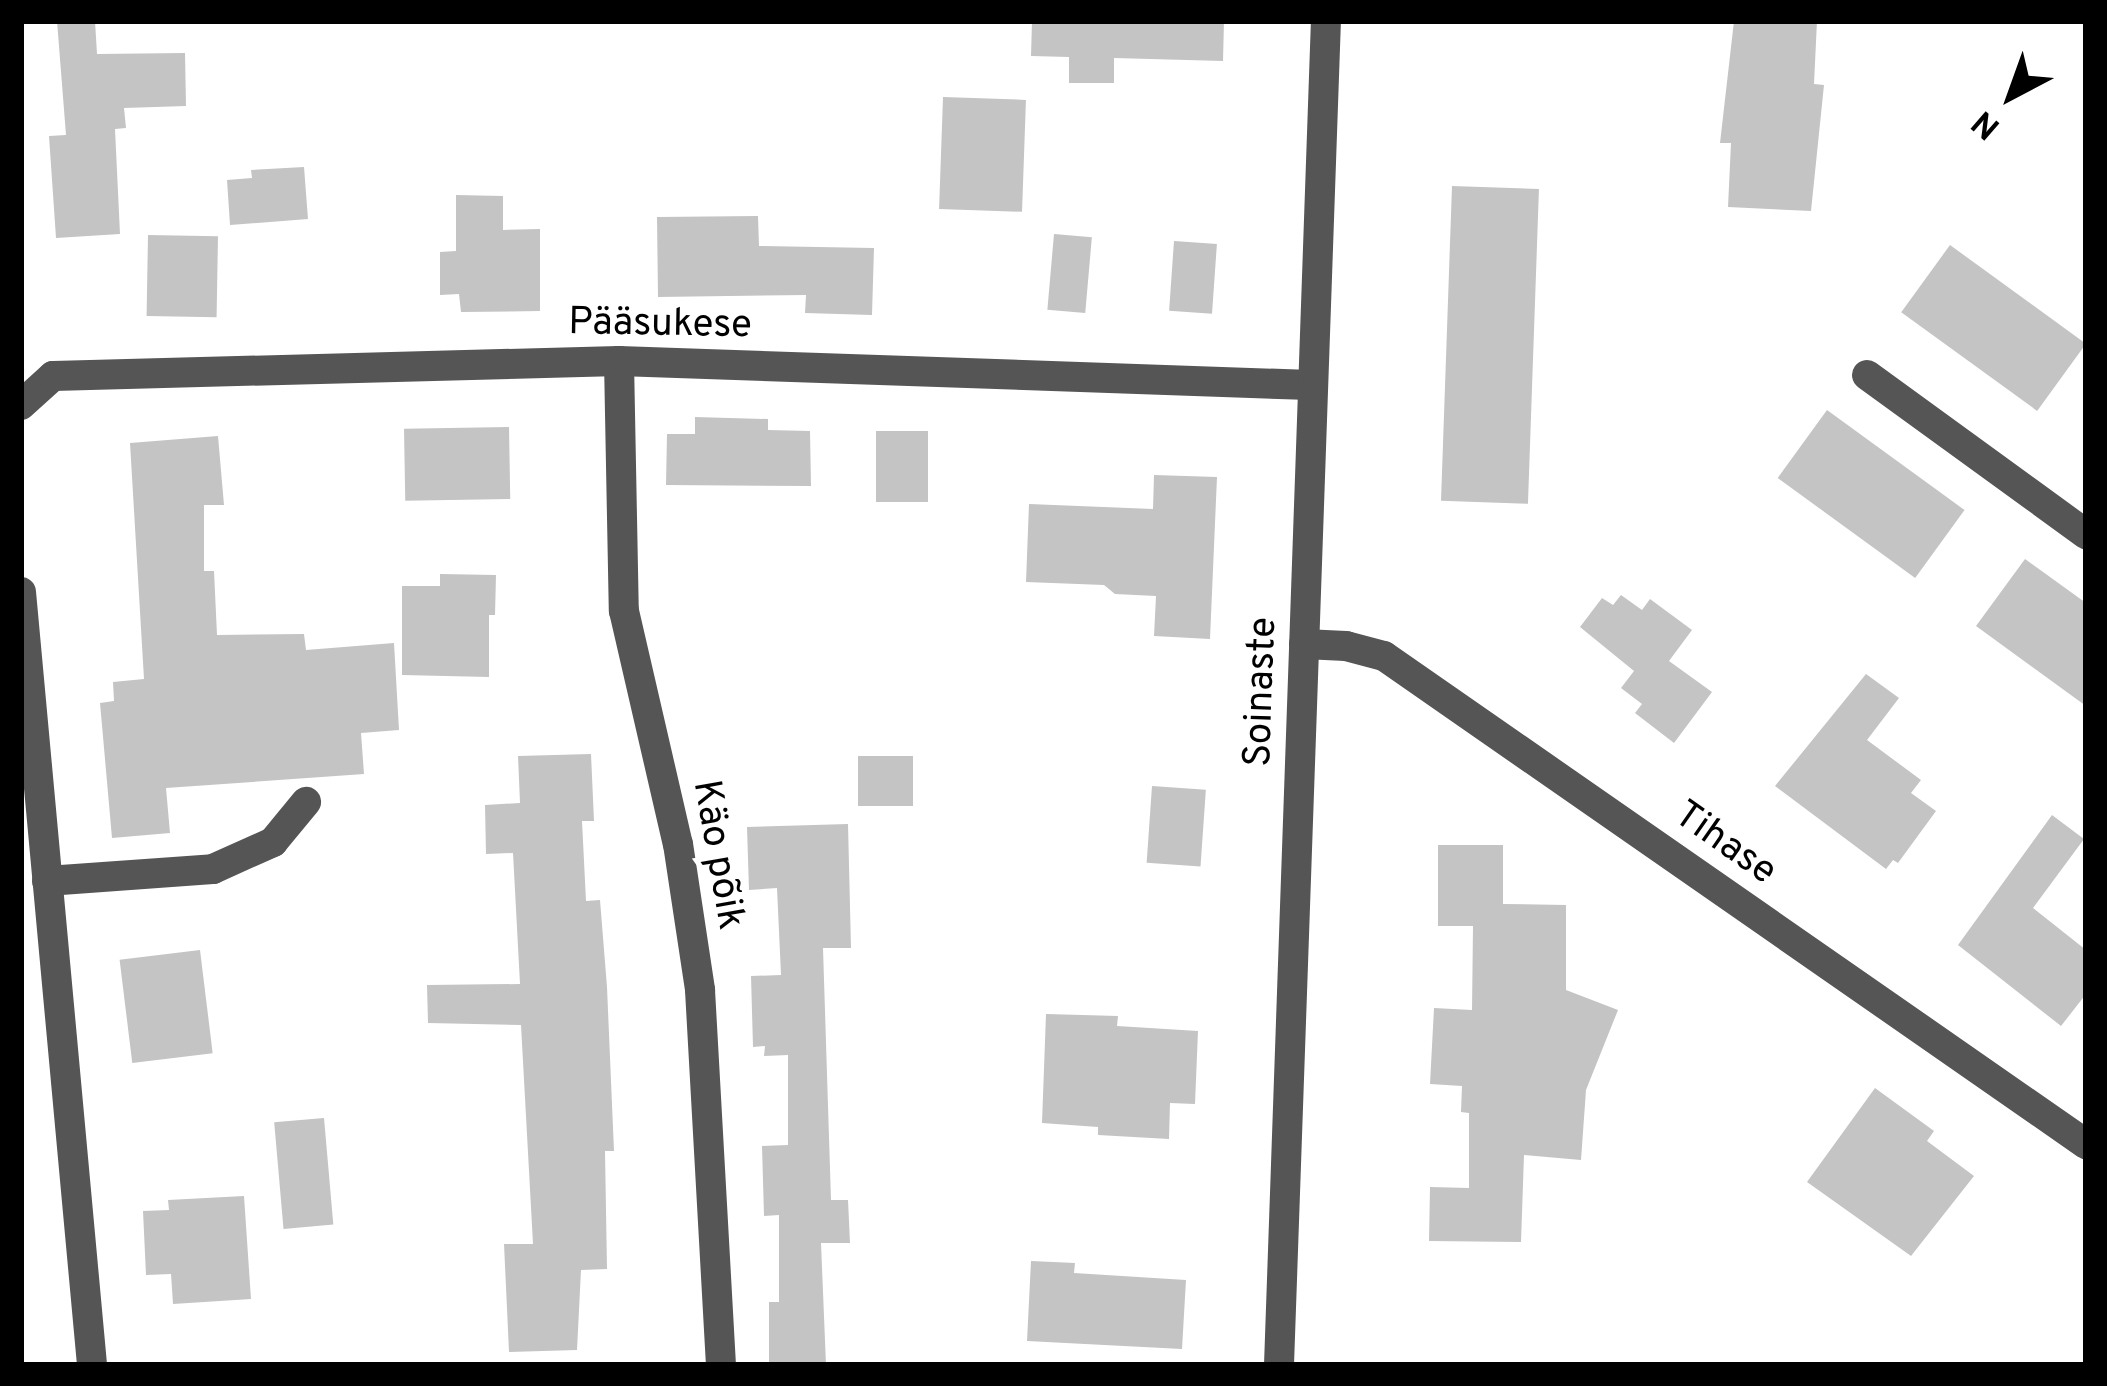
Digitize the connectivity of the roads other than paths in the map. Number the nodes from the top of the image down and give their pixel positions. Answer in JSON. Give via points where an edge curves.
{"nodes":[{"id":1,"x":1326,"y":21,"type":"edge"},
{"id":2,"x":619,"y":361,"type":"junction"},
{"id":3,"x":1867,"y":375,"type":"dead end"},
{"id":4,"x":1311,"y":385,"type":"junction"},
{"id":5,"x":21,"y":405,"type":"edge"},
{"id":6,"x":2086,"y":534,"type":"edge"},
{"id":7,"x":21,"y":592,"type":"edge"},
{"id":8,"x":1304,"y":644,"type":"junction"},
{"id":9,"x":30,"y":793,"type":"edge"},
{"id":10,"x":305,"y":802,"type":"dead end"},
{"id":11,"x":46,"y":881,"type":"junction"},
{"id":12,"x":2086,"y":1144,"type":"edge"},
{"id":13,"x":92,"y":1365,"type":"edge"},
{"id":14,"x":721,"y":1365,"type":"edge"},
{"id":15,"x":1279,"y":1365,"type":"edge"}],
"edges":[{"from":1,"to":4,"type":"street","name":"Soinaste"},
{"from":2,"to":4,"type":"street","name":"Pääsukese"},
{"from":2,"to":5,"type":"street","name":"Pääsukese","via":[[53,376]]},
{"from":2,"to":14,"type":"street","name":"Käo põik","via":[[624,611],[678,844],[700,990]]},
{"from":3,"to":6,"type":"street"},
{"from":4,"to":8,"type":"street","name":"Soinaste"},
{"from":7,"to":9,"type":"street"},
{"from":8,"to":12,"type":"street","name":"Tihase","via":[[1384,656]]},
{"from":8,"to":15,"type":"street","name":"Soinaste"},
{"from":9,"to":11,"type":"street"},
{"from":10,"to":11,"type":"street","via":[[273,842],[213,868]]},
{"from":11,"to":13,"type":"street"}]}
